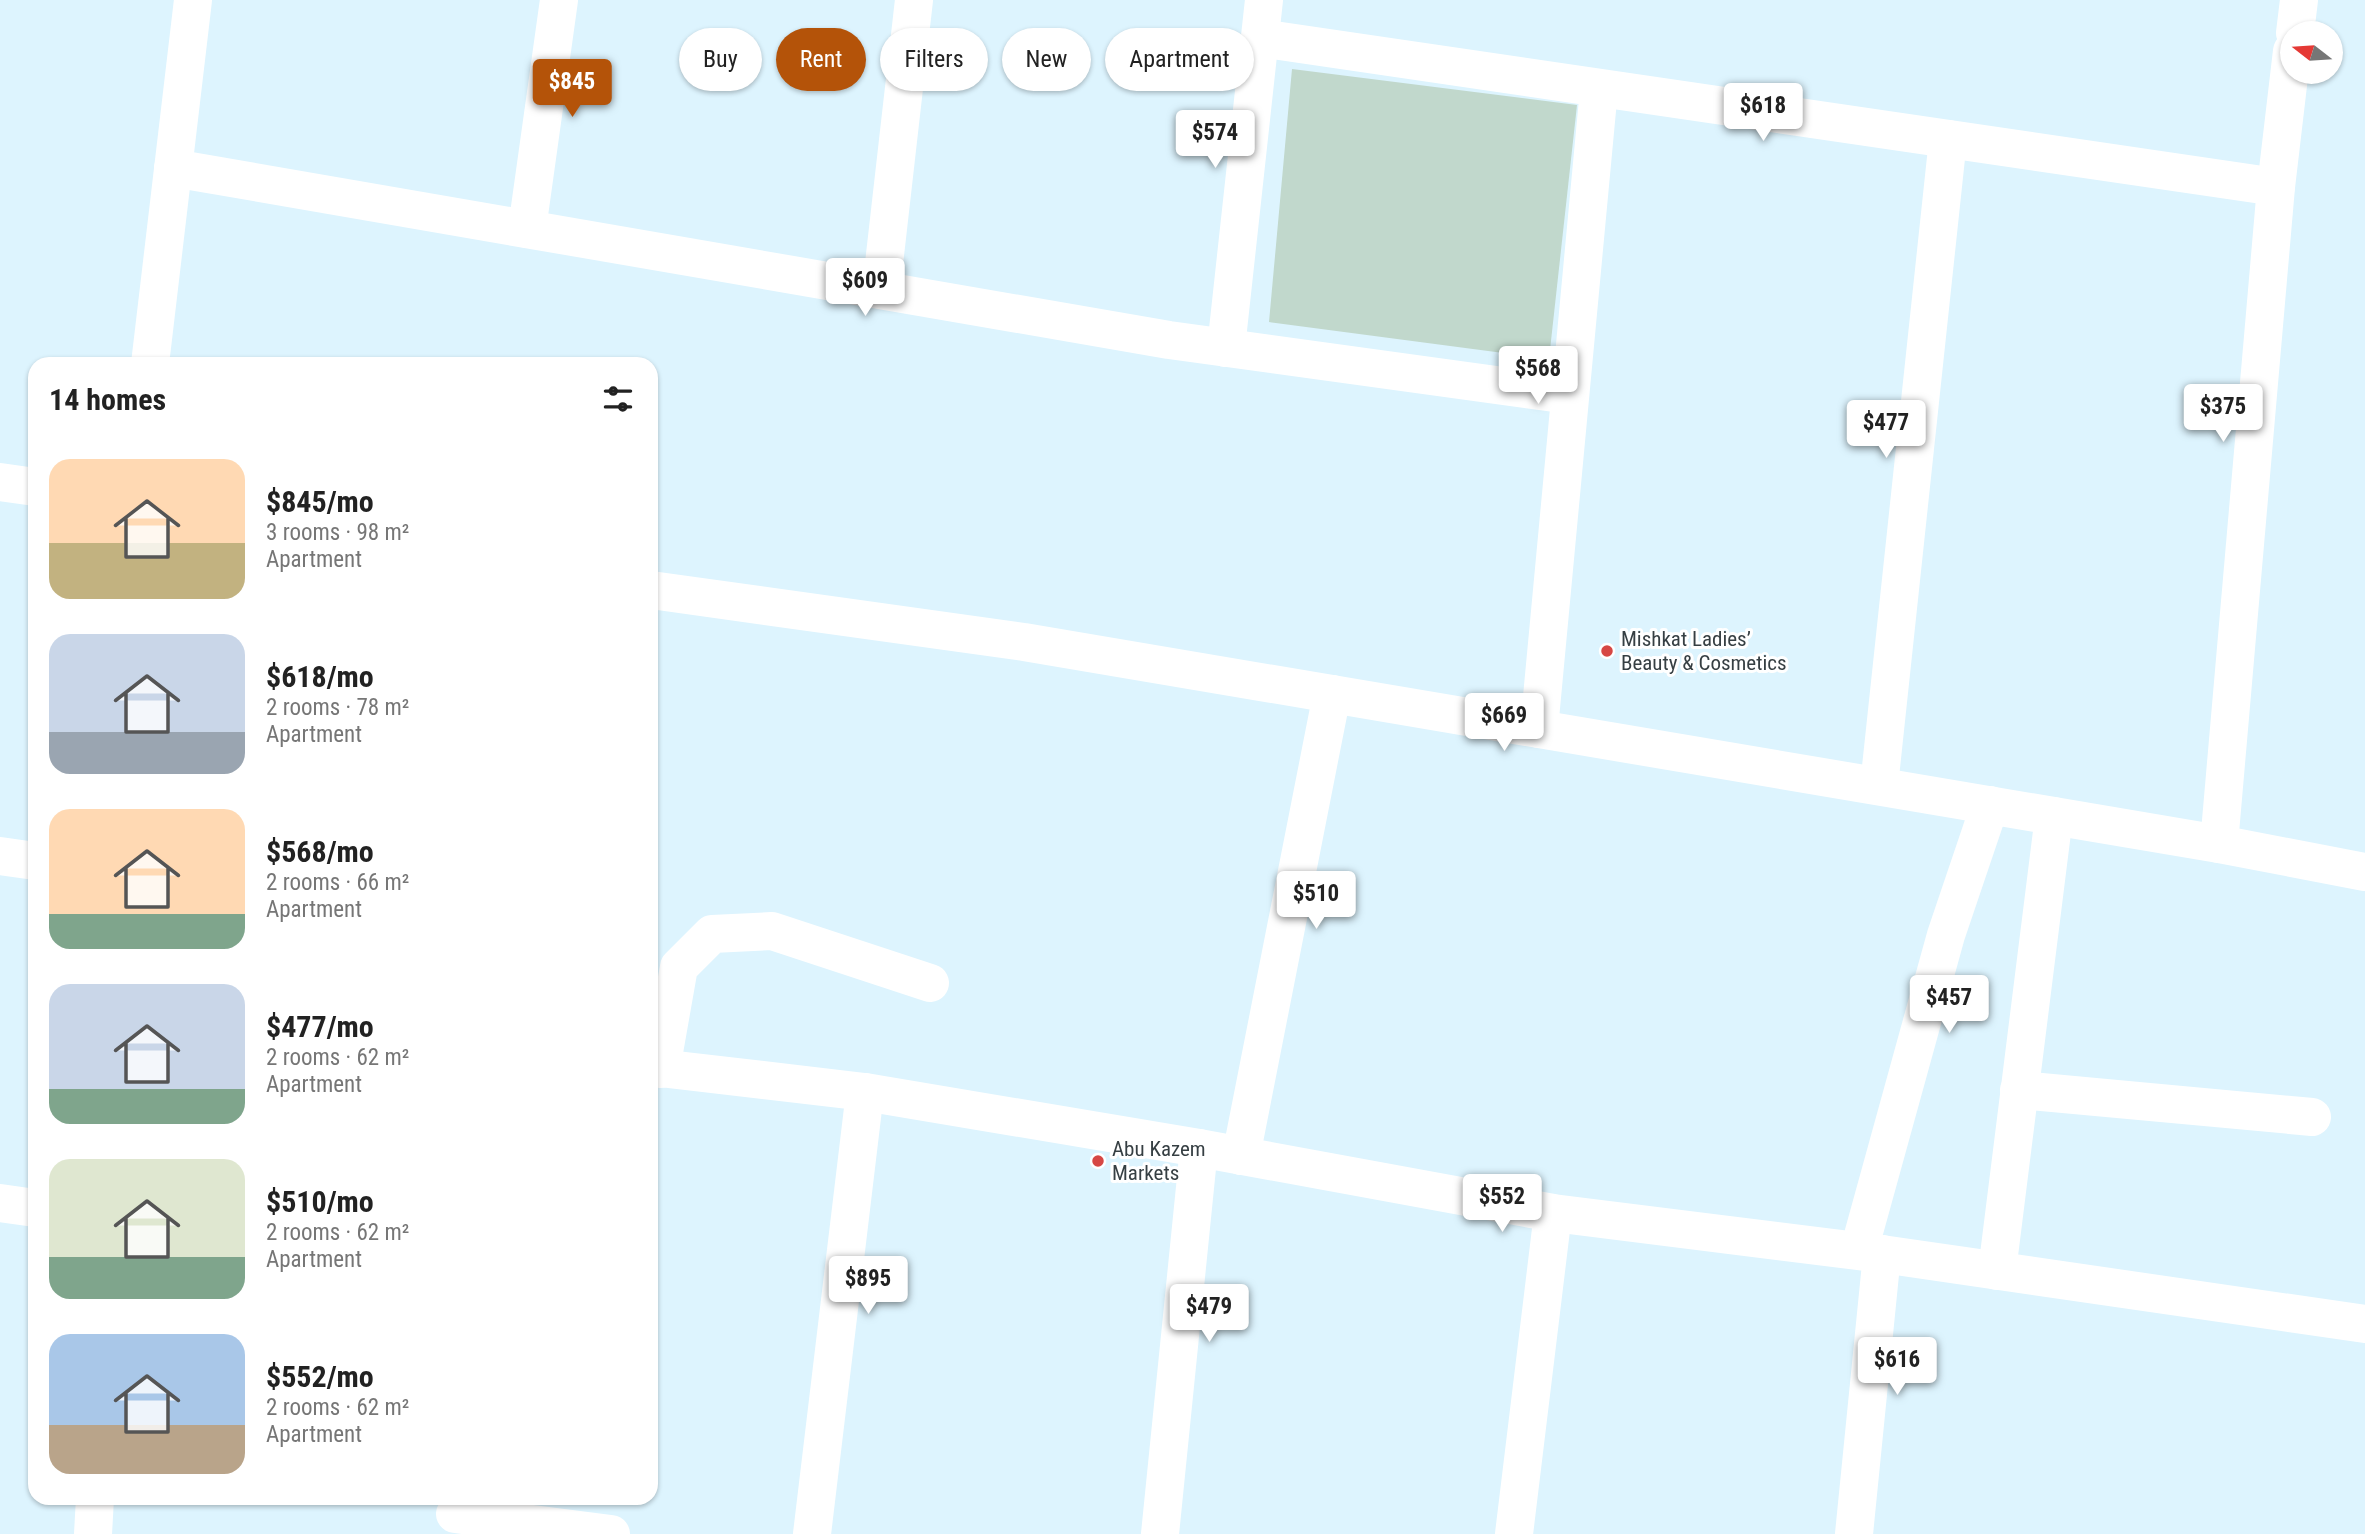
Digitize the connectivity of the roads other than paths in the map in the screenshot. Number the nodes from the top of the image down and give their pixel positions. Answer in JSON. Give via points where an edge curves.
{"nodes":[{"id":1,"x":193,"y":0,"type":"edge"},
{"id":2,"x":559,"y":0,"type":"edge"},
{"id":3,"x":914,"y":0,"type":"edge"},
{"id":4,"x":1265,"y":0,"type":"edge"},
{"id":5,"x":2299,"y":0,"type":"edge"},
{"id":6,"x":2296,"y":21,"type":"edge"},
{"id":7,"x":1260,"y":38,"type":"junction"},
{"id":8,"x":2288,"y":84,"type":"edge"},
{"id":9,"x":1599,"y":89,"type":"junction"},
{"id":10,"x":1948,"y":139,"type":"junction"},
{"id":11,"x":173,"y":168,"type":"junction"},
{"id":12,"x":2276,"y":187,"type":"junction"},
{"id":13,"x":527,"y":229,"type":"junction"},
{"id":14,"x":881,"y":290,"type":"junction"},
{"id":15,"x":1226,"y":348,"type":"junction"},
{"id":16,"x":151,"y":357,"type":"edge"},
{"id":17,"x":1569,"y":395,"type":"junction"},
{"id":18,"x":0,"y":482,"type":"edge"},
{"id":19,"x":28,"y":485,"type":"edge"},
{"id":20,"x":658,"y":591,"type":"edge"},
{"id":21,"x":1332,"y":694,"type":"junction"},
{"id":22,"x":1539,"y":729,"type":"junction"},
{"id":23,"x":1879,"y":786,"type":"junction"},
{"id":24,"x":1990,"y":805,"type":"junction"},
{"id":25,"x":2054,"y":816,"type":"junction"},
{"id":26,"x":2219,"y":844,"type":"junction"},
{"id":27,"x":0,"y":856,"type":"edge"},
{"id":28,"x":28,"y":860,"type":"edge"},
{"id":29,"x":2365,"y":872,"type":"edge"},
{"id":30,"x":930,"y":983,"type":"dead end"},
{"id":31,"x":658,"y":1059,"type":"edge"},
{"id":32,"x":658,"y":1068,"type":"edge"},
{"id":33,"x":2020,"y":1090,"type":"junction"},
{"id":34,"x":865,"y":1092,"type":"junction"},
{"id":35,"x":2312,"y":1117,"type":"dead end"},
{"id":36,"x":1199,"y":1148,"type":"junction"},
{"id":37,"x":1241,"y":1156,"type":"junction"},
{"id":38,"x":0,"y":1203,"type":"edge"},
{"id":39,"x":28,"y":1208,"type":"edge"},
{"id":40,"x":1553,"y":1213,"type":"junction"},
{"id":41,"x":1870,"y":1252,"type":"junction"},
{"id":42,"x":1997,"y":1271,"type":"junction"},
{"id":43,"x":2365,"y":1324,"type":"edge"},
{"id":44,"x":95,"y":1505,"type":"edge"},
{"id":45,"x":454,"y":1515,"type":"edge"},
{"id":46,"x":93,"y":1534,"type":"edge"},
{"id":47,"x":611,"y":1534,"type":"edge"},
{"id":48,"x":812,"y":1534,"type":"edge"},
{"id":49,"x":1160,"y":1534,"type":"edge"},
{"id":50,"x":1514,"y":1534,"type":"edge"},
{"id":51,"x":1854,"y":1534,"type":"edge"}],
"edges":[{"from":1,"to":11,"type":"street"},
{"from":2,"to":13,"type":"street"},
{"from":3,"to":14,"type":"street"},
{"from":4,"to":7,"type":"street"},
{"from":5,"to":6,"type":"street"},
{"from":7,"to":9,"type":"street"},
{"from":7,"to":15,"type":"street"},
{"from":8,"to":12,"type":"street"},
{"from":9,"to":10,"type":"street"},
{"from":9,"to":17,"type":"street"},
{"from":10,"to":12,"type":"street"},
{"from":10,"to":23,"type":"street"},
{"from":11,"to":13,"type":"street"},
{"from":11,"to":16,"type":"street"},
{"from":12,"to":26,"type":"street"},
{"from":13,"to":14,"type":"street"},
{"from":14,"to":15,"type":"street"},
{"from":15,"to":17,"type":"street"},
{"from":17,"to":22,"type":"street"},
{"from":18,"to":19,"type":"street"},
{"from":20,"to":21,"type":"street","via":[[1024,642]]},
{"from":21,"to":22,"type":"street"},
{"from":21,"to":37,"type":"street"},
{"from":22,"to":23,"type":"street"},
{"from":23,"to":24,"type":"street"},
{"from":24,"to":25,"type":"street"},
{"from":24,"to":41,"type":"street","via":[[1946,935]]},
{"from":25,"to":26,"type":"street"},
{"from":25,"to":33,"type":"street"},
{"from":26,"to":29,"type":"street"},
{"from":27,"to":28,"type":"street"},
{"from":30,"to":31,"type":"street","via":[[772,931],[712,934],[679,967]]},
{"from":32,"to":34,"type":"street"},
{"from":33,"to":35,"type":"street"},
{"from":33,"to":42,"type":"street"},
{"from":34,"to":36,"type":"street"},
{"from":34,"to":48,"type":"street"},
{"from":36,"to":37,"type":"street"},
{"from":36,"to":49,"type":"street"},
{"from":37,"to":40,"type":"street"},
{"from":38,"to":39,"type":"street"},
{"from":40,"to":41,"type":"street"},
{"from":40,"to":50,"type":"street"},
{"from":41,"to":42,"type":"street"},
{"from":41,"to":51,"type":"street"},
{"from":42,"to":43,"type":"street"},
{"from":44,"to":46,"type":"street"},
{"from":45,"to":47,"type":"street"}]}
